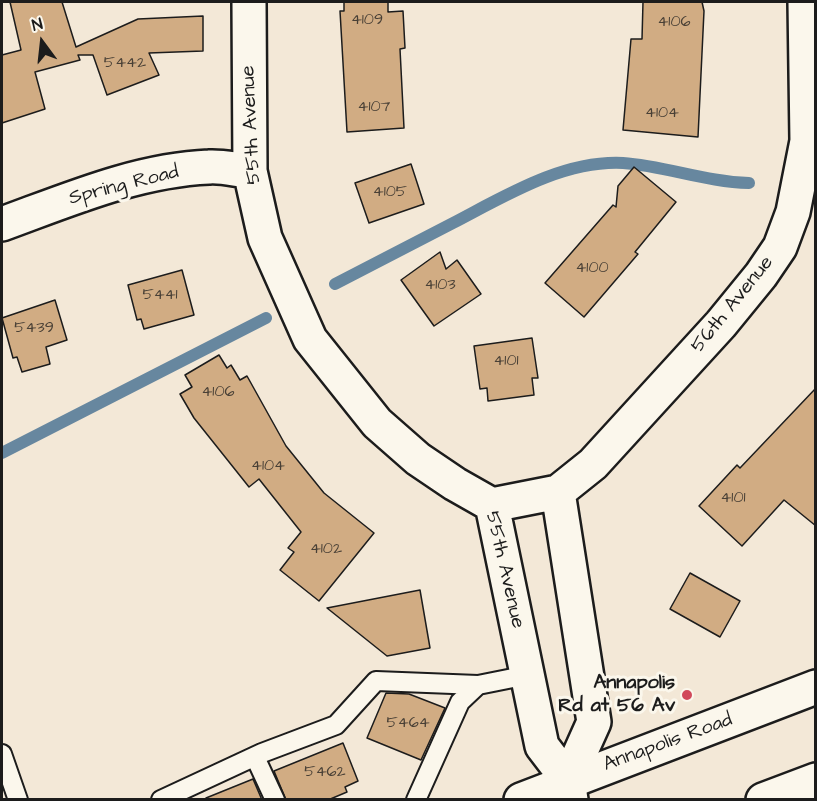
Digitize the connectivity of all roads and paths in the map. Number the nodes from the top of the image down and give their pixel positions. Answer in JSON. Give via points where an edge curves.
{"nodes":[{"id":1,"x":249,"y":2,"type":"edge"},
{"id":2,"x":805,"y":2,"type":"edge"},
{"id":3,"x":250,"y":171,"type":"junction"},
{"id":4,"x":804,"y":210,"type":"edge"},
{"id":5,"x":2,"y":224,"type":"edge"},
{"id":6,"x":558,"y":492,"type":"junction"},
{"id":7,"x":492,"y":505,"type":"junction"},
{"id":8,"x":528,"y":675,"type":"junction"},
{"id":9,"x":478,"y":685,"type":"junction"},
{"id":10,"x":816,"y":687,"type":"edge"},
{"id":11,"x":2,"y":754,"type":"edge"},
{"id":12,"x":255,"y":757,"type":"junction"},
{"id":13,"x":816,"y":780,"type":"edge"},
{"id":14,"x":569,"y":790,"type":"edge"},
{"id":15,"x":18,"y":800,"type":"edge"},
{"id":16,"x":161,"y":800,"type":"edge"},
{"id":17,"x":275,"y":800,"type":"edge"},
{"id":18,"x":416,"y":800,"type":"edge"},
{"id":19,"x":521,"y":800,"type":"edge"},
{"id":20,"x":763,"y":800,"type":"edge"}],
"edges":[{"from":1,"to":3,"type":"street","name":"55th Avenue"},
{"from":2,"to":4,"type":"street","name":"56th Avenue"},
{"from":3,"to":5,"type":"street","name":"Spring Road","via":[[210,167],[156,174],[78,196]]},
{"from":3,"to":7,"type":"street","name":"55th Avenue","via":[[265,237],[310,339],[377,423],[418,459]]},
{"from":4,"to":6,"type":"street","name":"56th Avenue","via":[[761,275],[721,324],[593,464]]},
{"from":6,"to":7,"type":"street","name":"56th Avenue"},
{"from":6,"to":14,"type":"street","via":[[594,722]]},
{"from":7,"to":8,"type":"street","name":"55th Avenue"},
{"from":8,"to":9,"type":"lane"},
{"from":8,"to":14,"type":"street","name":"55th Avenue","via":[[542,746]]},
{"from":9,"to":12,"type":"lane","via":[[376,681],[336,725]]},
{"from":9,"to":18,"type":"lane","via":[[460,702]]},
{"from":10,"to":14,"type":"street","name":"Annapolis Road"},
{"from":11,"to":15,"type":"lane"},
{"from":12,"to":16,"type":"lane"},
{"from":12,"to":17,"type":"lane"},
{"from":13,"to":20,"type":"street"},
{"from":14,"to":19,"type":"street","name":"Annapolis Road"}]}
